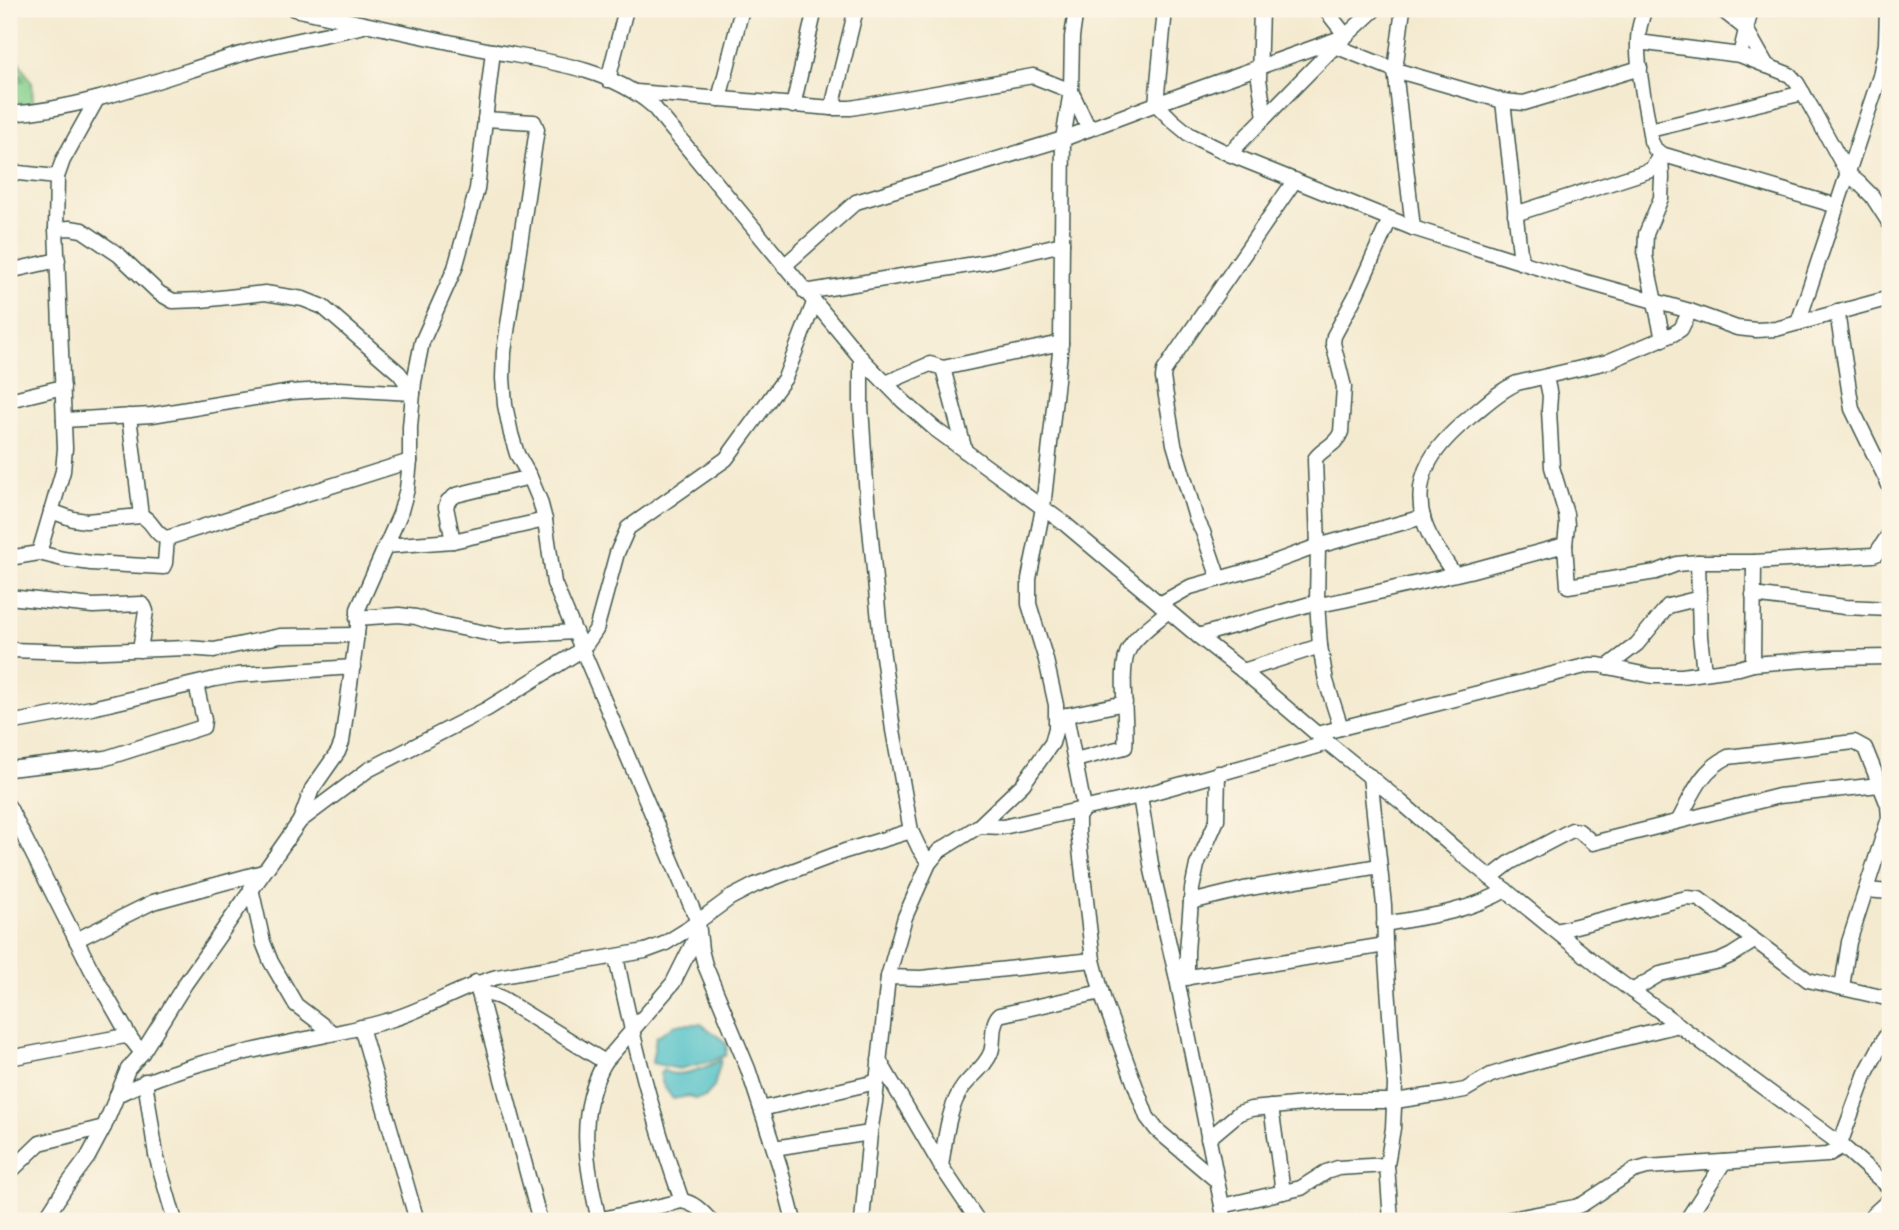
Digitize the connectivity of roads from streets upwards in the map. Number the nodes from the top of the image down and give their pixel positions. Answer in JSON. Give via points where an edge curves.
{"nodes":[{"id":1,"x":294,"y":9,"type":"edge"},
{"id":2,"x":626,"y":9,"type":"edge"},
{"id":3,"x":742,"y":9,"type":"edge"},
{"id":4,"x":815,"y":9,"type":"edge"},
{"id":5,"x":856,"y":9,"type":"edge"},
{"id":6,"x":1076,"y":9,"type":"edge"},
{"id":7,"x":1165,"y":9,"type":"edge"},
{"id":8,"x":1261,"y":9,"type":"edge"},
{"id":9,"x":1325,"y":9,"type":"edge"},
{"id":10,"x":1376,"y":9,"type":"edge"},
{"id":11,"x":1403,"y":9,"type":"edge"},
{"id":12,"x":1644,"y":9,"type":"edge"},
{"id":13,"x":1721,"y":9,"type":"edge"},
{"id":14,"x":1751,"y":9,"type":"edge"},
{"id":15,"x":1886,"y":9,"type":"edge"},
{"id":16,"x":368,"y":25,"type":"junction"},
{"id":17,"x":1746,"y":29,"type":"junction"},
{"id":18,"x":1341,"y":41,"type":"junction"},
{"id":19,"x":1638,"y":42,"type":"junction"},
{"id":20,"x":493,"y":51,"type":"junction"},
{"id":21,"x":1740,"y":55,"type":"junction"},
{"id":22,"x":1767,"y":66,"type":"junction"},
{"id":23,"x":1259,"y":67,"type":"junction"},
{"id":24,"x":1640,"y":68,"type":"junction"},
{"id":25,"x":1395,"y":70,"type":"junction"},
{"id":26,"x":608,"y":80,"type":"junction"},
{"id":27,"x":1071,"y":91,"type":"junction"},
{"id":28,"x":636,"y":92,"type":"junction"},
{"id":29,"x":1803,"y":93,"type":"junction"},
{"id":30,"x":97,"y":99,"type":"junction"},
{"id":31,"x":719,"y":99,"type":"junction"},
{"id":32,"x":1503,"y":101,"type":"junction"},
{"id":33,"x":1156,"y":104,"type":"junction"},
{"id":34,"x":793,"y":106,"type":"junction"},
{"id":35,"x":832,"y":108,"type":"junction"},
{"id":36,"x":9,"y":114,"type":"edge"},
{"id":37,"x":1265,"y":117,"type":"junction"},
{"id":38,"x":485,"y":119,"type":"junction"},
{"id":39,"x":1089,"y":129,"type":"junction"},
{"id":40,"x":1650,"y":130,"type":"junction"},
{"id":41,"x":1063,"y":139,"type":"junction"},
{"id":42,"x":1229,"y":154,"type":"junction"},
{"id":43,"x":1661,"y":154,"type":"junction"},
{"id":44,"x":9,"y":172,"type":"edge"},
{"id":45,"x":1848,"y":174,"type":"junction"},
{"id":46,"x":57,"y":177,"type":"junction"},
{"id":47,"x":1295,"y":180,"type":"junction"},
{"id":48,"x":1837,"y":206,"type":"junction"},
{"id":49,"x":1888,"y":213,"type":"edge"},
{"id":50,"x":1515,"y":214,"type":"junction"},
{"id":51,"x":1390,"y":219,"type":"junction"},
{"id":52,"x":1413,"y":228,"type":"junction"},
{"id":53,"x":56,"y":229,"type":"junction"},
{"id":54,"x":1062,"y":244,"type":"junction"},
{"id":55,"x":58,"y":260,"type":"junction"},
{"id":56,"x":1521,"y":262,"type":"junction"},
{"id":57,"x":784,"y":267,"type":"junction"},
{"id":58,"x":9,"y":271,"type":"edge"},
{"id":59,"x":809,"y":298,"type":"junction"},
{"id":60,"x":1890,"y":298,"type":"edge"},
{"id":61,"x":1655,"y":302,"type":"junction"},
{"id":62,"x":1690,"y":311,"type":"junction"},
{"id":63,"x":1837,"y":313,"type":"junction"},
{"id":64,"x":1798,"y":323,"type":"junction"},
{"id":65,"x":1663,"y":339,"type":"junction"},
{"id":66,"x":1061,"y":344,"type":"junction"},
{"id":67,"x":861,"y":358,"type":"junction"},
{"id":68,"x":943,"y":368,"type":"junction"},
{"id":69,"x":1546,"y":377,"type":"junction"},
{"id":70,"x":886,"y":383,"type":"junction"},
{"id":71,"x":63,"y":387,"type":"junction"},
{"id":72,"x":410,"y":393,"type":"junction"},
{"id":73,"x":9,"y":400,"type":"edge"},
{"id":74,"x":130,"y":416,"type":"junction"},
{"id":75,"x":64,"y":420,"type":"junction"},
{"id":76,"x":965,"y":451,"type":"junction"},
{"id":77,"x":411,"y":461,"type":"junction"},
{"id":78,"x":530,"y":477,"type":"junction"},
{"id":79,"x":1890,"y":487,"type":"edge"},
{"id":80,"x":1042,"y":508,"type":"junction"},
{"id":81,"x":51,"y":511,"type":"junction"},
{"id":82,"x":141,"y":516,"type":"junction"},
{"id":83,"x":1423,"y":517,"type":"junction"},
{"id":84,"x":545,"y":520,"type":"junction"},
{"id":85,"x":1890,"y":533,"type":"edge"},
{"id":86,"x":167,"y":538,"type":"junction"},
{"id":87,"x":453,"y":541,"type":"junction"},
{"id":88,"x":1564,"y":545,"type":"junction"},
{"id":89,"x":385,"y":546,"type":"junction"},
{"id":90,"x":1318,"y":546,"type":"junction"},
{"id":91,"x":39,"y":553,"type":"junction"},
{"id":92,"x":9,"y":558,"type":"edge"},
{"id":93,"x":1698,"y":562,"type":"junction"},
{"id":94,"x":1754,"y":562,"type":"junction"},
{"id":95,"x":1454,"y":574,"type":"junction"},
{"id":96,"x":1219,"y":579,"type":"junction"},
{"id":97,"x":1753,"y":595,"type":"junction"},
{"id":98,"x":9,"y":597,"type":"edge"},
{"id":99,"x":1700,"y":598,"type":"junction"},
{"id":100,"x":1317,"y":602,"type":"junction"},
{"id":101,"x":1164,"y":607,"type":"junction"},
{"id":102,"x":1890,"y":608,"type":"edge"},
{"id":103,"x":357,"y":618,"type":"junction"},
{"id":104,"x":575,"y":632,"type":"junction"},
{"id":105,"x":357,"y":635,"type":"junction"},
{"id":106,"x":1198,"y":636,"type":"junction"},
{"id":107,"x":1320,"y":646,"type":"junction"},
{"id":108,"x":582,"y":647,"type":"junction"},
{"id":109,"x":9,"y":650,"type":"edge"},
{"id":110,"x":140,"y":650,"type":"junction"},
{"id":111,"x":1890,"y":657,"type":"edge"},
{"id":112,"x":1753,"y":664,"type":"junction"},
{"id":113,"x":353,"y":667,"type":"junction"},
{"id":114,"x":1607,"y":667,"type":"junction"},
{"id":115,"x":1242,"y":671,"type":"junction"},
{"id":116,"x":1704,"y":672,"type":"junction"},
{"id":117,"x":196,"y":684,"type":"junction"},
{"id":118,"x":1125,"y":703,"type":"junction"},
{"id":119,"x":1061,"y":716,"type":"junction"},
{"id":120,"x":9,"y":723,"type":"edge"},
{"id":121,"x":1341,"y":728,"type":"junction"},
{"id":122,"x":1322,"y":739,"type":"junction"},
{"id":123,"x":1075,"y":760,"type":"junction"},
{"id":124,"x":9,"y":769,"type":"edge"},
{"id":125,"x":1218,"y":773,"type":"junction"},
{"id":126,"x":1370,"y":776,"type":"junction"},
{"id":127,"x":1879,"y":785,"type":"junction"},
{"id":128,"x":1140,"y":796,"type":"junction"},
{"id":129,"x":9,"y":807,"type":"edge"},
{"id":130,"x":1084,"y":808,"type":"junction"},
{"id":131,"x":1679,"y":820,"type":"junction"},
{"id":132,"x":300,"y":821,"type":"junction"},
{"id":133,"x":979,"y":826,"type":"junction"},
{"id":134,"x":911,"y":831,"type":"junction"},
{"id":135,"x":929,"y":863,"type":"junction"},
{"id":136,"x":1380,"y":866,"type":"junction"},
{"id":137,"x":262,"y":872,"type":"junction"},
{"id":138,"x":1490,"y":878,"type":"junction"},
{"id":139,"x":251,"y":888,"type":"junction"},
{"id":140,"x":1506,"y":890,"type":"junction"},
{"id":141,"x":1867,"y":890,"type":"junction"},
{"id":142,"x":1890,"y":892,"type":"edge"},
{"id":143,"x":1191,"y":902,"type":"junction"},
{"id":144,"x":1384,"y":924,"type":"junction"},
{"id":145,"x":699,"y":927,"type":"junction"},
{"id":146,"x":1556,"y":931,"type":"junction"},
{"id":147,"x":76,"y":940,"type":"junction"},
{"id":148,"x":1754,"y":941,"type":"junction"},
{"id":149,"x":1385,"y":945,"type":"junction"},
{"id":150,"x":617,"y":957,"type":"junction"},
{"id":151,"x":1093,"y":960,"type":"junction"},
{"id":152,"x":888,"y":977,"type":"junction"},
{"id":153,"x":1182,"y":978,"type":"junction"},
{"id":154,"x":1842,"y":987,"type":"junction"},
{"id":155,"x":477,"y":988,"type":"junction"},
{"id":156,"x":1632,"y":991,"type":"junction"},
{"id":157,"x":1101,"y":992,"type":"junction"},
{"id":158,"x":1890,"y":999,"type":"edge"},
{"id":159,"x":1679,"y":1025,"type":"junction"},
{"id":160,"x":361,"y":1027,"type":"junction"},
{"id":161,"x":1890,"y":1028,"type":"edge"},
{"id":162,"x":631,"y":1031,"type":"junction"},
{"id":163,"x":333,"y":1033,"type":"junction"},
{"id":164,"x":131,"y":1039,"type":"junction"},
{"id":165,"x":142,"y":1053,"type":"junction"},
{"id":166,"x":9,"y":1058,"type":"edge"},
{"id":167,"x":879,"y":1060,"type":"junction"},
{"id":168,"x":605,"y":1062,"type":"junction"},
{"id":169,"x":145,"y":1081,"type":"junction"},
{"id":170,"x":877,"y":1082,"type":"junction"},
{"id":171,"x":117,"y":1095,"type":"junction"},
{"id":172,"x":1395,"y":1101,"type":"junction"},
{"id":173,"x":1271,"y":1107,"type":"junction"},
{"id":174,"x":761,"y":1109,"type":"junction"},
{"id":175,"x":104,"y":1127,"type":"junction"},
{"id":176,"x":870,"y":1133,"type":"junction"},
{"id":177,"x":1208,"y":1139,"type":"junction"},
{"id":178,"x":1839,"y":1144,"type":"junction"},
{"id":179,"x":774,"y":1148,"type":"junction"},
{"id":180,"x":1724,"y":1162,"type":"junction"},
{"id":181,"x":1387,"y":1165,"type":"junction"},
{"id":182,"x":941,"y":1166,"type":"junction"},
{"id":183,"x":9,"y":1173,"type":"edge"},
{"id":184,"x":1217,"y":1181,"type":"junction"},
{"id":185,"x":1890,"y":1188,"type":"edge"},
{"id":186,"x":1283,"y":1192,"type":"junction"},
{"id":187,"x":1890,"y":1199,"type":"edge"},
{"id":188,"x":682,"y":1201,"type":"junction"},
{"id":189,"x":1222,"y":1206,"type":"junction"},
{"id":190,"x":44,"y":1221,"type":"edge"},
{"id":191,"x":175,"y":1221,"type":"edge"},
{"id":192,"x":418,"y":1221,"type":"edge"},
{"id":193,"x":540,"y":1221,"type":"edge"},
{"id":194,"x":599,"y":1221,"type":"edge"},
{"id":195,"x":711,"y":1221,"type":"edge"},
{"id":196,"x":794,"y":1221,"type":"edge"},
{"id":197,"x":862,"y":1221,"type":"edge"},
{"id":198,"x":978,"y":1221,"type":"edge"},
{"id":199,"x":1225,"y":1221,"type":"edge"},
{"id":200,"x":1391,"y":1221,"type":"edge"},
{"id":201,"x":1500,"y":1221,"type":"edge"},
{"id":202,"x":1686,"y":1221,"type":"edge"},
{"id":203,"x":1866,"y":1221,"type":"edge"}],
"edges":[{"from":1,"to":16,"type":"street"},
{"from":2,"to":26,"type":"street"},
{"from":3,"to":31,"type":"street"},
{"from":4,"to":34,"type":"street"},
{"from":5,"to":35,"type":"street"},
{"from":6,"to":27,"type":"street"},
{"from":7,"to":33,"type":"street"},
{"from":8,"to":23,"type":"street"},
{"from":9,"to":18,"type":"street"},
{"from":10,"to":18,"type":"street"},
{"from":11,"to":25,"type":"street"},
{"from":12,"to":19,"type":"street"},
{"from":13,"to":17,"type":"street"},
{"from":14,"to":17,"type":"street"},
{"from":15,"to":45,"type":"street","via":[[1880,76]]},
{"from":16,"to":20,"type":"street"},
{"from":16,"to":30,"type":"street","via":[[250,52]]},
{"from":17,"to":21,"type":"street"},
{"from":17,"to":22,"type":"street"},
{"from":18,"to":23,"type":"street"},
{"from":18,"to":25,"type":"street"},
{"from":18,"to":37,"type":"street"},
{"from":19,"to":21,"type":"street"},
{"from":19,"to":24,"type":"street"},
{"from":20,"to":26,"type":"street","via":[[559,63]]},
{"from":20,"to":38,"type":"street"},
{"from":21,"to":22,"type":"street"},
{"from":22,"to":29,"type":"street","via":[[1790,75]]},
{"from":23,"to":33,"type":"street"},
{"from":23,"to":37,"type":"street"},
{"from":24,"to":32,"type":"street","via":[[1524,103]]},
{"from":24,"to":40,"type":"street"},
{"from":25,"to":32,"type":"street"},
{"from":25,"to":52,"type":"street"},
{"from":26,"to":28,"type":"street"},
{"from":27,"to":35,"type":"street","via":[[1033,76]]},
{"from":27,"to":39,"type":"street"},
{"from":27,"to":41,"type":"street"},
{"from":28,"to":31,"type":"street"},
{"from":28,"to":57,"type":"street","via":[[652,105]]},
{"from":29,"to":40,"type":"street"},
{"from":29,"to":45,"type":"street"},
{"from":30,"to":36,"type":"street"},
{"from":30,"to":46,"type":"street"},
{"from":31,"to":34,"type":"street"},
{"from":32,"to":50,"type":"street"},
{"from":33,"to":39,"type":"street"},
{"from":33,"to":42,"type":"street","via":[[1190,135]]},
{"from":34,"to":35,"type":"street"},
{"from":37,"to":42,"type":"street"},
{"from":38,"to":72,"type":"street","via":[[478,189],[455,268],[422,342]]},
{"from":38,"to":78,"type":"street","via":[[534,122],[536,126],[503,378],[510,434]]},
{"from":39,"to":41,"type":"street"},
{"from":40,"to":43,"type":"street","via":[[1651,141]]},
{"from":41,"to":54,"type":"street"},
{"from":41,"to":57,"type":"street","via":[[856,202]]},
{"from":42,"to":47,"type":"street"},
{"from":43,"to":48,"type":"street"},
{"from":43,"to":50,"type":"street","via":[[1651,170]]},
{"from":43,"to":61,"type":"street","via":[[1661,198],[1646,234],[1645,256]]},
{"from":44,"to":46,"type":"street"},
{"from":45,"to":48,"type":"street"},
{"from":45,"to":49,"type":"street"},
{"from":46,"to":53,"type":"street"},
{"from":47,"to":51,"type":"street"},
{"from":47,"to":96,"type":"street","via":[[1164,371],[1174,444]]},
{"from":48,"to":64,"type":"street"},
{"from":50,"to":56,"type":"street"},
{"from":51,"to":52,"type":"street"},
{"from":51,"to":90,"type":"street","via":[[1334,336],[1343,387],[1341,432],[1315,459]]},
{"from":52,"to":56,"type":"street"},
{"from":53,"to":55,"type":"street"},
{"from":53,"to":72,"type":"street","via":[[82,230],[173,301],[265,293],[323,307],[398,373]]},
{"from":54,"to":59,"type":"street"},
{"from":54,"to":66,"type":"street"},
{"from":55,"to":58,"type":"street"},
{"from":55,"to":71,"type":"street"},
{"from":56,"to":61,"type":"street"},
{"from":57,"to":59,"type":"street"},
{"from":59,"to":67,"type":"street"},
{"from":59,"to":108,"type":"street","via":[[785,378],[726,459],[628,528],[596,630]]},
{"from":60,"to":63,"type":"street"},
{"from":61,"to":62,"type":"street"},
{"from":61,"to":65,"type":"street"},
{"from":62,"to":64,"type":"street","via":[[1737,328],[1776,329]]},
{"from":62,"to":65,"type":"street","via":[[1681,329]]},
{"from":63,"to":64,"type":"street"},
{"from":63,"to":79,"type":"street","via":[[1852,409]]},
{"from":65,"to":69,"type":"street","via":[[1617,359]]},
{"from":66,"to":68,"type":"street"},
{"from":66,"to":80,"type":"street"},
{"from":67,"to":70,"type":"street"},
{"from":67,"to":134,"type":"street","via":[[881,641]]},
{"from":68,"to":70,"type":"street","via":[[930,364]]},
{"from":68,"to":76,"type":"street"},
{"from":69,"to":83,"type":"street","via":[[1505,388],[1450,433],[1423,474]]},
{"from":69,"to":88,"type":"street","via":[[1552,467],[1566,514]]},
{"from":70,"to":76,"type":"street"},
{"from":71,"to":73,"type":"street"},
{"from":71,"to":75,"type":"street"},
{"from":72,"to":74,"type":"street","via":[[291,392]]},
{"from":72,"to":77,"type":"street"},
{"from":74,"to":75,"type":"street"},
{"from":74,"to":82,"type":"street"},
{"from":75,"to":81,"type":"street","via":[[63,471]]},
{"from":76,"to":80,"type":"street"},
{"from":77,"to":86,"type":"street"},
{"from":77,"to":89,"type":"street","via":[[400,514]]},
{"from":78,"to":84,"type":"street"},
{"from":78,"to":87,"type":"street","via":[[456,495],[448,501]]},
{"from":80,"to":101,"type":"street"},
{"from":80,"to":119,"type":"street","via":[[1029,579],[1030,604]]},
{"from":81,"to":82,"type":"street","via":[[86,522]]},
{"from":81,"to":91,"type":"street"},
{"from":82,"to":86,"type":"street"},
{"from":83,"to":90,"type":"street"},
{"from":83,"to":95,"type":"street"},
{"from":84,"to":87,"type":"street"},
{"from":84,"to":104,"type":"street","via":[[554,583]]},
{"from":85,"to":94,"type":"street","via":[[1873,555]]},
{"from":86,"to":91,"type":"street","via":[[163,567],[91,563]]},
{"from":87,"to":89,"type":"street"},
{"from":88,"to":93,"type":"street","via":[[1570,587]]},
{"from":88,"to":95,"type":"street"},
{"from":89,"to":103,"type":"street"},
{"from":90,"to":96,"type":"street"},
{"from":90,"to":100,"type":"street"},
{"from":91,"to":92,"type":"street"},
{"from":93,"to":94,"type":"street"},
{"from":93,"to":99,"type":"street"},
{"from":94,"to":97,"type":"street"},
{"from":95,"to":100,"type":"street"},
{"from":96,"to":101,"type":"street","via":[[1190,587]]},
{"from":97,"to":102,"type":"street"},
{"from":97,"to":112,"type":"street"},
{"from":98,"to":110,"type":"street","via":[[93,606],[141,604],[146,611]]},
{"from":99,"to":114,"type":"street","via":[[1668,606],[1637,644]]},
{"from":99,"to":116,"type":"street"},
{"from":100,"to":106,"type":"street"},
{"from":100,"to":107,"type":"street"},
{"from":101,"to":106,"type":"street"},
{"from":101,"to":118,"type":"street","via":[[1127,652]]},
{"from":103,"to":104,"type":"street","via":[[416,617],[501,636]]},
{"from":103,"to":105,"type":"street"},
{"from":104,"to":108,"type":"street"},
{"from":105,"to":110,"type":"street","via":[[279,636],[214,650]]},
{"from":105,"to":113,"type":"street"},
{"from":106,"to":115,"type":"street"},
{"from":107,"to":115,"type":"street"},
{"from":107,"to":121,"type":"street"},
{"from":108,"to":132,"type":"street","via":[[487,709],[368,770]]},
{"from":108,"to":145,"type":"street"},
{"from":109,"to":110,"type":"street"},
{"from":111,"to":112,"type":"street"},
{"from":112,"to":116,"type":"street"},
{"from":113,"to":117,"type":"street","via":[[237,675]]},
{"from":113,"to":132,"type":"street","via":[[342,742],[312,789]]},
{"from":114,"to":116,"type":"street","via":[[1652,676]]},
{"from":114,"to":121,"type":"street","via":[[1589,665]]},
{"from":115,"to":122,"type":"street"},
{"from":117,"to":120,"type":"street"},
{"from":117,"to":124,"type":"street","via":[[204,727],[106,758]]},
{"from":118,"to":119,"type":"street"},
{"from":118,"to":123,"type":"street","via":[[1125,747]]},
{"from":119,"to":123,"type":"street"},
{"from":119,"to":133,"type":"street","via":[[1052,743],[1023,783]]},
{"from":121,"to":122,"type":"street"},
{"from":122,"to":125,"type":"street"},
{"from":122,"to":126,"type":"street"},
{"from":123,"to":130,"type":"street"},
{"from":125,"to":128,"type":"street"},
{"from":125,"to":143,"type":"street","via":[[1217,820],[1197,865]]},
{"from":126,"to":136,"type":"street"},
{"from":126,"to":138,"type":"street"},
{"from":127,"to":131,"type":"street","via":[[1779,796]]},
{"from":127,"to":131,"type":"street","via":[[1865,748],[1854,742],[1728,757],[1704,774]]},
{"from":127,"to":141,"type":"street","via":[[1889,817]]},
{"from":128,"to":130,"type":"street"},
{"from":128,"to":153,"type":"street","via":[[1152,870]]},
{"from":129,"to":147,"type":"street"},
{"from":130,"to":133,"type":"street","via":[[1003,827]]},
{"from":130,"to":151,"type":"street","via":[[1078,817],[1078,832]]},
{"from":131,"to":138,"type":"street","via":[[1593,844],[1572,830]]},
{"from":132,"to":137,"type":"street"},
{"from":133,"to":135,"type":"street","via":[[939,851]]},
{"from":134,"to":135,"type":"street"},
{"from":134,"to":145,"type":"street","via":[[845,850],[755,886],[730,898]]},
{"from":135,"to":152,"type":"street","via":[[905,917]]},
{"from":136,"to":143,"type":"street","via":[[1244,888]]},
{"from":136,"to":144,"type":"street"},
{"from":137,"to":139,"type":"street"},
{"from":137,"to":147,"type":"street","via":[[153,902]]},
{"from":138,"to":140,"type":"street"},
{"from":139,"to":163,"type":"street","via":[[271,962],[296,1005]]},
{"from":139,"to":165,"type":"street"},
{"from":140,"to":144,"type":"street","via":[[1465,909]]},
{"from":140,"to":146,"type":"street"},
{"from":141,"to":142,"type":"street"},
{"from":141,"to":154,"type":"street","via":[[1849,942]]},
{"from":143,"to":153,"type":"street"},
{"from":144,"to":149,"type":"street"},
{"from":145,"to":150,"type":"street","via":[[645,951]]},
{"from":145,"to":162,"type":"street","via":[[673,983]]},
{"from":145,"to":174,"type":"street","via":[[705,965]]},
{"from":146,"to":148,"type":"street","via":[[1687,898],[1699,899]]},
{"from":146,"to":156,"type":"street"},
{"from":147,"to":164,"type":"street"},
{"from":148,"to":154,"type":"street","via":[[1808,980]]},
{"from":148,"to":156,"type":"street","via":[[1720,961],[1660,974]]},
{"from":149,"to":153,"type":"street"},
{"from":149,"to":172,"type":"street"},
{"from":150,"to":155,"type":"street","via":[[496,977]]},
{"from":150,"to":162,"type":"street"},
{"from":151,"to":152,"type":"street","via":[[921,978]]},
{"from":151,"to":157,"type":"street"},
{"from":152,"to":167,"type":"street"},
{"from":153,"to":177,"type":"street"},
{"from":154,"to":158,"type":"street"},
{"from":155,"to":160,"type":"street","via":[[393,1020]]},
{"from":155,"to":168,"type":"street","via":[[503,998]]},
{"from":155,"to":193,"type":"street"},
{"from":156,"to":159,"type":"street"},
{"from":157,"to":182,"type":"street","via":[[999,1015],[992,1051],[961,1089],[949,1118]]},
{"from":157,"to":184,"type":"street","via":[[1147,1117]]},
{"from":159,"to":172,"type":"street","via":[[1499,1073],[1465,1090]]},
{"from":159,"to":178,"type":"street"},
{"from":160,"to":163,"type":"street"},
{"from":160,"to":192,"type":"street"},
{"from":161,"to":178,"type":"street","via":[[1866,1073]]},
{"from":162,"to":168,"type":"street"},
{"from":162,"to":188,"type":"street"},
{"from":163,"to":169,"type":"street","via":[[220,1058]]},
{"from":164,"to":165,"type":"street"},
{"from":164,"to":166,"type":"street","via":[[125,1036]]},
{"from":165,"to":171,"type":"street","via":[[128,1069]]},
{"from":167,"to":170,"type":"street"},
{"from":167,"to":182,"type":"street"},
{"from":168,"to":194,"type":"street","via":[[588,1103],[587,1119],[587,1165]]},
{"from":169,"to":171,"type":"street"},
{"from":169,"to":191,"type":"street","via":[[156,1155]]},
{"from":170,"to":174,"type":"street"},
{"from":170,"to":176,"type":"street"},
{"from":171,"to":175,"type":"street"},
{"from":172,"to":173,"type":"street"},
{"from":172,"to":181,"type":"street"},
{"from":173,"to":177,"type":"street","via":[[1239,1113]]},
{"from":173,"to":186,"type":"street"},
{"from":174,"to":179,"type":"street"},
{"from":175,"to":183,"type":"street","via":[[40,1143]]},
{"from":175,"to":190,"type":"street"},
{"from":176,"to":179,"type":"street"},
{"from":176,"to":197,"type":"street"},
{"from":177,"to":184,"type":"street"},
{"from":178,"to":180,"type":"street","via":[[1828,1155]]},
{"from":178,"to":185,"type":"street"},
{"from":179,"to":196,"type":"street"},
{"from":180,"to":201,"type":"street","via":[[1647,1167],[1575,1207]]},
{"from":180,"to":202,"type":"street"},
{"from":181,"to":186,"type":"street","via":[[1338,1168],[1301,1188]]},
{"from":181,"to":200,"type":"street"},
{"from":182,"to":198,"type":"street"},
{"from":184,"to":189,"type":"street"},
{"from":186,"to":189,"type":"street"},
{"from":187,"to":203,"type":"street"},
{"from":188,"to":194,"type":"street"},
{"from":188,"to":195,"type":"street"},
{"from":189,"to":199,"type":"street"}]}
